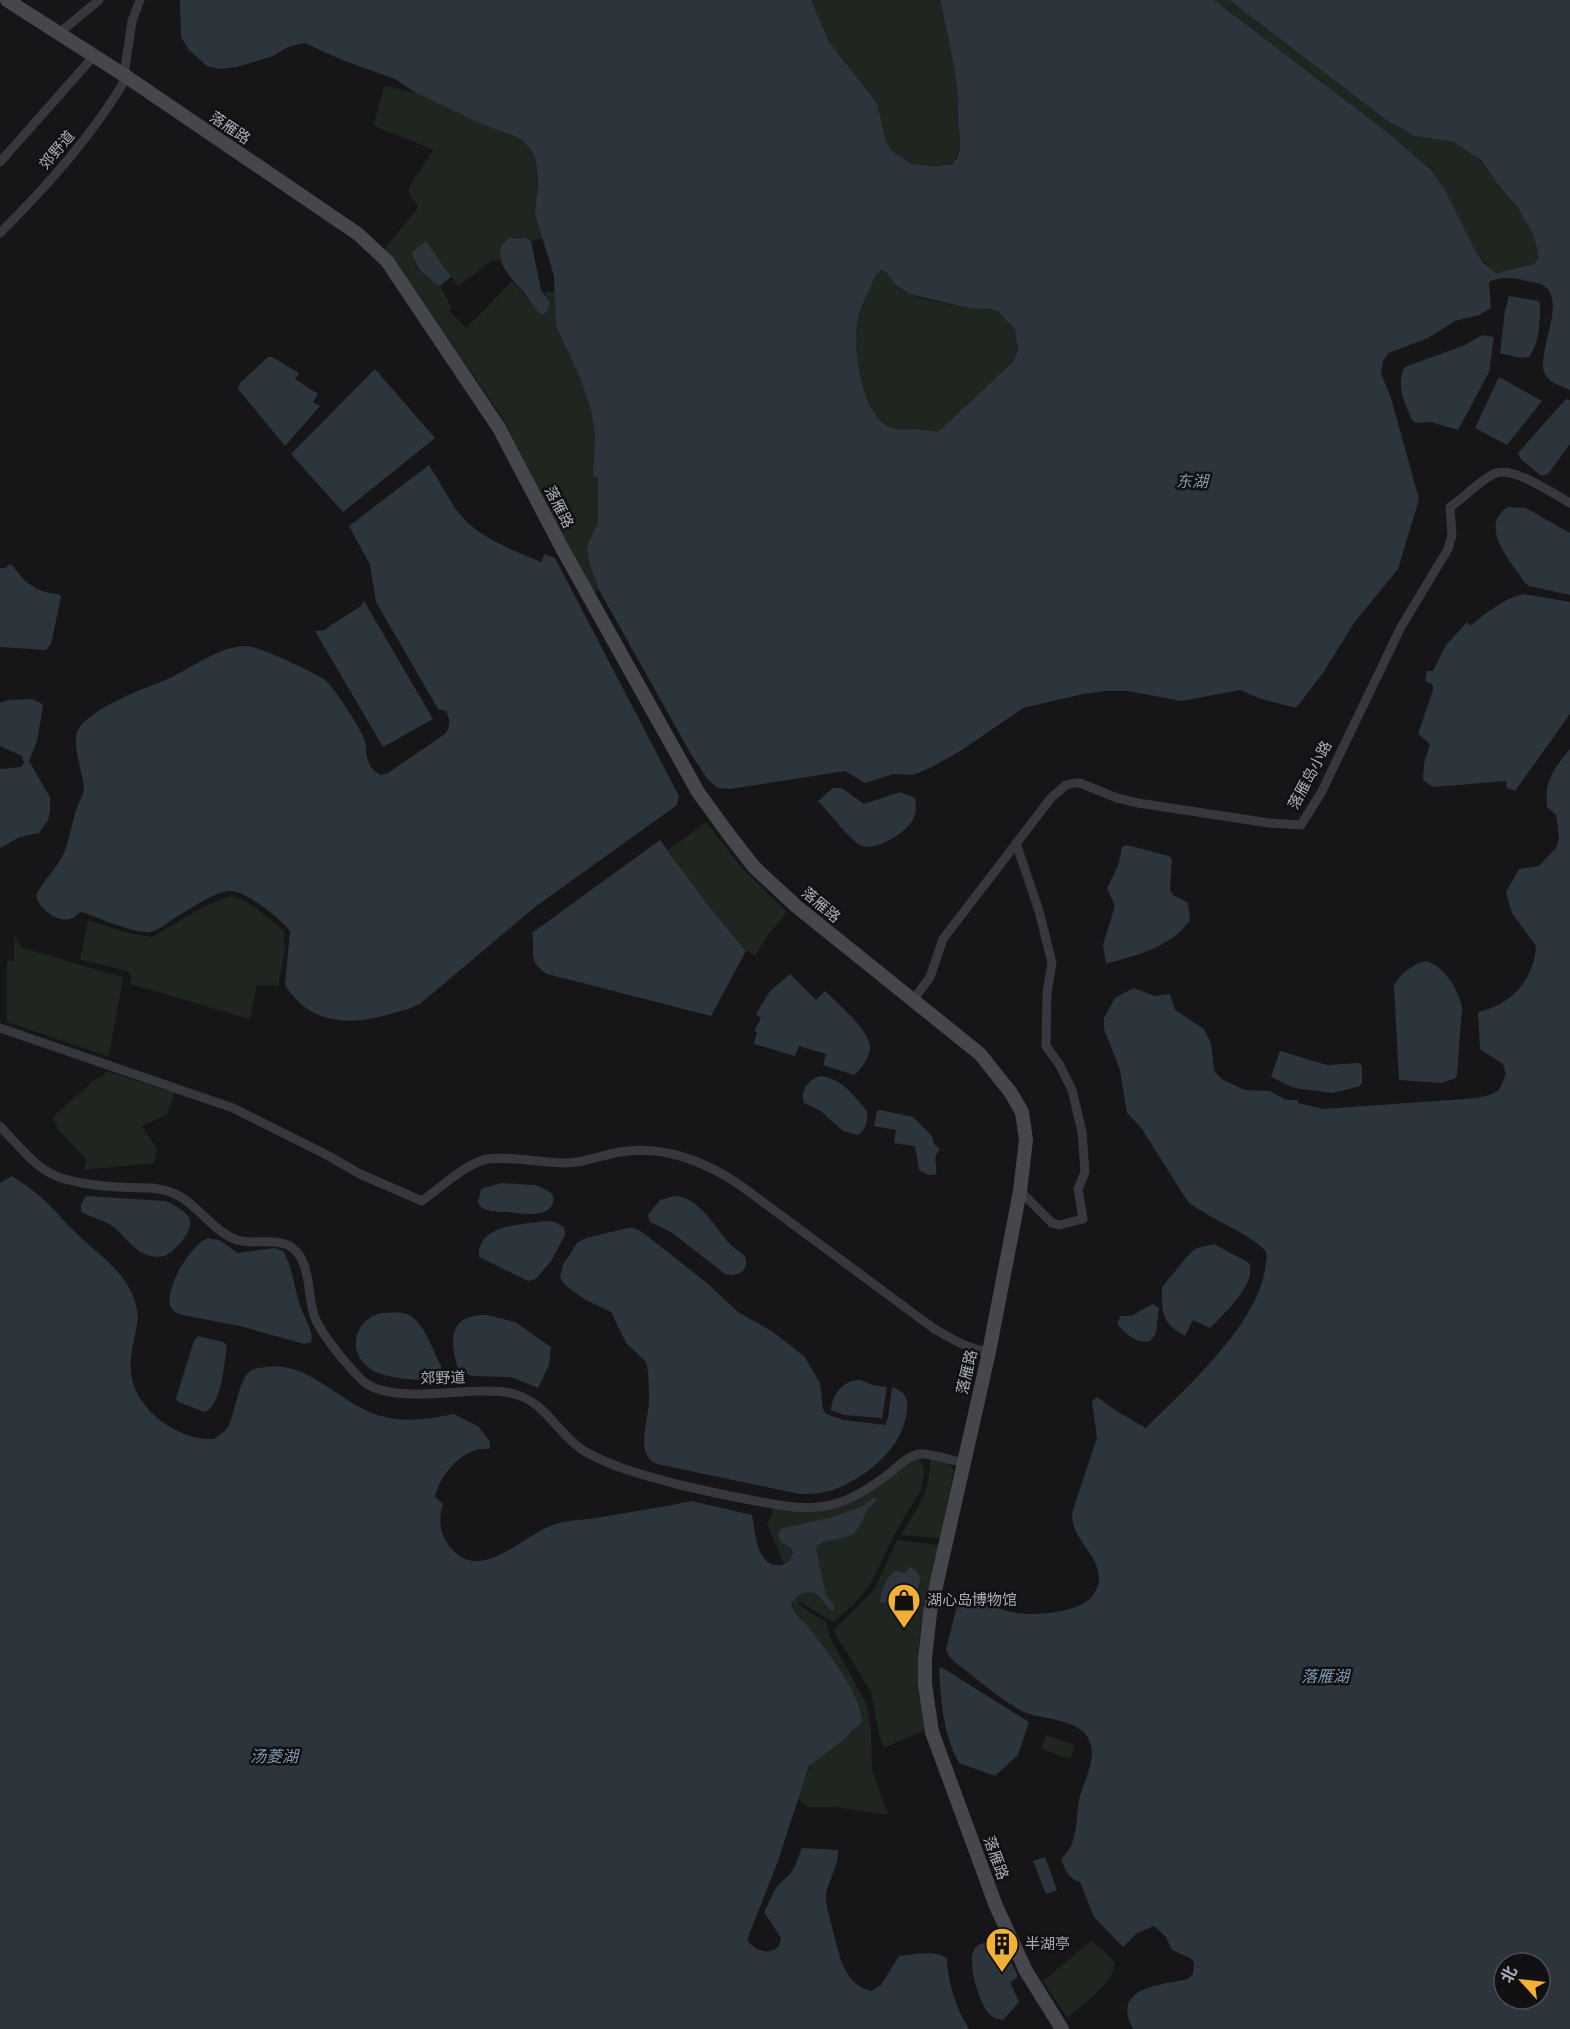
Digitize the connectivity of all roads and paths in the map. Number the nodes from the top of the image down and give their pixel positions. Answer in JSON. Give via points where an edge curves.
{"nodes":[{"id":1,"x":7,"y":0,"type":"edge"},
{"id":2,"x":99,"y":0,"type":"edge"},
{"id":3,"x":140,"y":0,"type":"edge"},
{"id":4,"x":58,"y":34,"type":"junction"},
{"id":5,"x":93,"y":57,"type":"junction"},
{"id":6,"x":126,"y":76,"type":"junction"},
{"id":7,"x":0,"y":162,"type":"edge"},
{"id":8,"x":0,"y":233,"type":"edge"},
{"id":9,"x":1570,"y":503,"type":"edge"},
{"id":10,"x":1016,"y":843,"type":"junction"},
{"id":11,"x":913,"y":1000,"type":"junction"},
{"id":12,"x":0,"y":1029,"type":"edge"},
{"id":13,"x":0,"y":1126,"type":"edge"},
{"id":14,"x":1020,"y":1191,"type":"junction"},
{"id":15,"x":989,"y":1352,"type":"junction"},
{"id":16,"x":964,"y":1463,"type":"junction"},
{"id":17,"x":1062,"y":2029,"type":"edge"}],
"edges":[{"from":1,"to":4,"type":"street","name":"落雁路"},
{"from":2,"to":4,"type":"street"},
{"from":3,"to":6,"type":"street","name":"郊野道","via":[[132,21]]},
{"from":4,"to":5,"type":"street","name":"落雁路"},
{"from":5,"to":6,"type":"street","name":"落雁路"},
{"from":5,"to":7,"type":"street"},
{"from":6,"to":8,"type":"street","name":"郊野道","via":[[89,135]]},
{"from":6,"to":11,"type":"street","name":"落雁路","via":[[358,234],[387,261],[500,428],[698,792],[754,867],[828,933]]},
{"from":9,"to":10,"type":"street","name":"落雁岛小路","via":[[1506,472],[1496,473],[1450,507],[1452,535],[1448,549],[1397,635],[1321,793],[1300,825],[1138,803],[1074,783],[1052,798]]},
{"from":10,"to":11,"type":"street","name":"落雁岛小路","via":[[943,939],[930,977]]},
{"from":10,"to":14,"type":"street","via":[[1040,911],[1052,963],[1046,1046],[1072,1090],[1082,1132],[1085,1172],[1078,1189],[1083,1219],[1052,1223]]},
{"from":11,"to":14,"type":"street","name":"落雁路","via":[[980,1054],[1018,1103],[1026,1132]]},
{"from":12,"to":15,"type":"street","via":[[233,1108],[360,1174],[422,1201],[486,1159],[567,1163],[640,1149],[685,1158],[713,1168],[740,1185],[933,1328],[974,1350]]},
{"from":13,"to":16,"type":"street","name":"郊野道","via":[[50,1173],[110,1186],[167,1191],[232,1237],[289,1246],[305,1268],[314,1313],[321,1327],[353,1370],[366,1383],[384,1390],[517,1394],[542,1410],[581,1449],[614,1466],[726,1496],[790,1507],[813,1509],[846,1501],[919,1454]]},
{"from":14,"to":15,"type":"street","name":"落雁路"},
{"from":15,"to":16,"type":"street","name":"落雁路"},
{"from":16,"to":17,"type":"street","name":"落雁路","via":[[927,1631],[928,1713],[1002,1920],[1026,1971]]}]}
